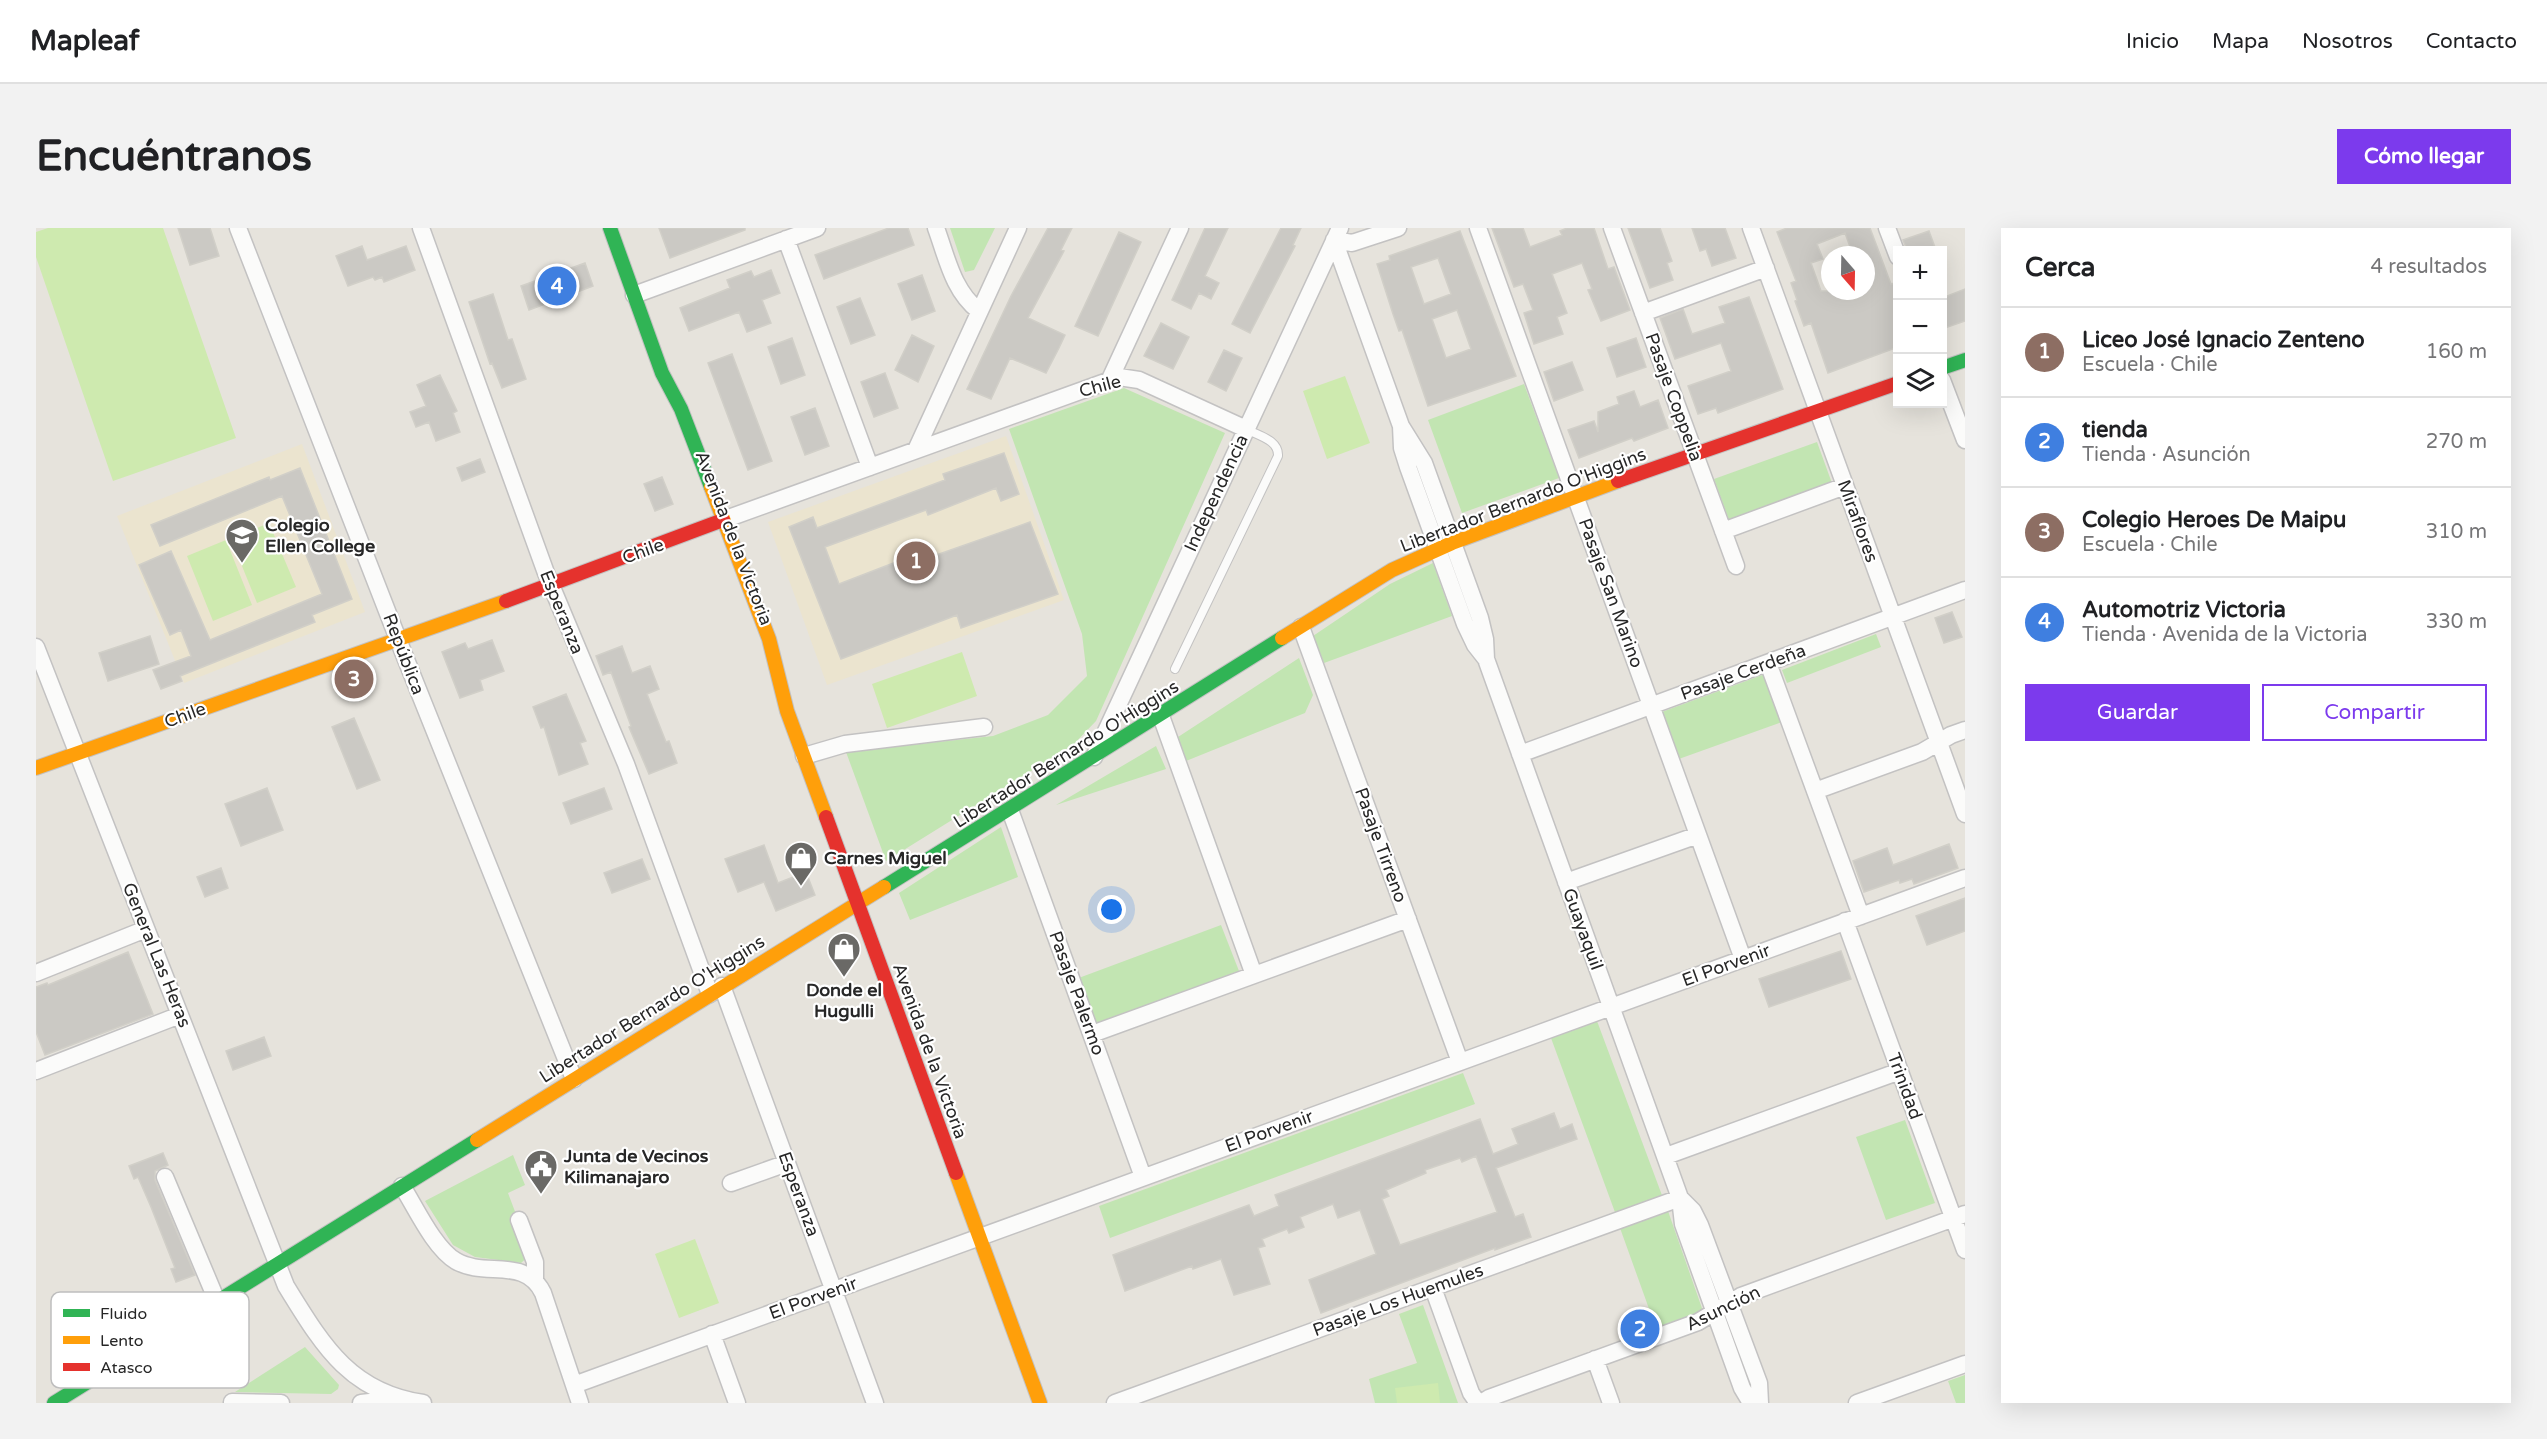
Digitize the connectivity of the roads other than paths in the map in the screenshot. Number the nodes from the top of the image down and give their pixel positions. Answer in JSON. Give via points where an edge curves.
{"nodes":[{"id":1,"x":238,"y":228,"type":"edge"},
{"id":2,"x":421,"y":228,"type":"edge"},
{"id":3,"x":610,"y":228,"type":"edge"},
{"id":4,"x":817,"y":228,"type":"edge"},
{"id":5,"x":936,"y":228,"type":"edge"},
{"id":6,"x":1018,"y":228,"type":"edge"},
{"id":7,"x":1180,"y":228,"type":"edge"},
{"id":8,"x":1398,"y":228,"type":"edge"},
{"id":9,"x":1478,"y":228,"type":"edge"},
{"id":10,"x":1612,"y":228,"type":"edge"},
{"id":11,"x":1751,"y":228,"type":"edge"},
{"id":12,"x":1887,"y":228,"type":"edge"},
{"id":13,"x":1337,"y":234,"type":"edge"},
{"id":14,"x":786,"y":239,"type":"junction"},
{"id":15,"x":1894,"y":246,"type":"edge"},
{"id":16,"x":1766,"y":268,"type":"junction"},
{"id":17,"x":634,"y":295,"type":"junction"},
{"id":18,"x":980,"y":311,"type":"junction"},
{"id":19,"x":1643,"y":313,"type":"junction"},
{"id":20,"x":1965,"y":360,"type":"edge"},
{"id":21,"x":1947,"y":366,"type":"edge"},
{"id":22,"x":662,"y":373,"type":"junction"},
{"id":23,"x":1110,"y":380,"type":"junction"},
{"id":24,"x":1893,"y":385,"type":"edge"},
{"id":25,"x":1947,"y":393,"type":"edge"},
{"id":26,"x":1817,"y":410,"type":"junction"},
{"id":27,"x":1246,"y":429,"type":"junction"},
{"id":28,"x":1965,"y":440,"type":"edge"},
{"id":29,"x":916,"y":450,"type":"junction"},
{"id":30,"x":1695,"y":454,"type":"junction"},
{"id":31,"x":687,"y":465,"type":"dead end"},
{"id":32,"x":870,"y":467,"type":"junction"},
{"id":33,"x":1845,"y":486,"type":"junction"},
{"id":34,"x":1575,"y":496,"type":"junction"},
{"id":35,"x":713,"y":524,"type":"junction"},
{"id":36,"x":1723,"y":531,"type":"junction"},
{"id":37,"x":1445,"y":546,"type":"junction"},
{"id":38,"x":1736,"y":566,"type":"dead end"},
{"id":39,"x":550,"y":585,"type":"junction"},
{"id":40,"x":1965,"y":590,"type":"edge"},
{"id":41,"x":1893,"y":617,"type":"junction"},
{"id":42,"x":1301,"y":627,"type":"junction"},
{"id":43,"x":398,"y":639,"type":"junction"},
{"id":44,"x":36,"y":646,"type":"edge"},
{"id":45,"x":758,"y":651,"type":"dead end"},
{"id":46,"x":1768,"y":663,"type":"junction"},
{"id":47,"x":1175,"y":669,"type":"dead end"},
{"id":48,"x":1652,"y":706,"type":"junction"},
{"id":49,"x":788,"y":711,"type":"junction"},
{"id":50,"x":1161,"y":716,"type":"junction"},
{"id":51,"x":984,"y":727,"type":"dead end"},
{"id":52,"x":1965,"y":730,"type":"edge"},
{"id":53,"x":1939,"y":743,"type":"junction"},
{"id":54,"x":77,"y":753,"type":"junction"},
{"id":55,"x":1520,"y":754,"type":"junction"},
{"id":56,"x":804,"y":756,"type":"junction"},
{"id":57,"x":1093,"y":758,"type":"junction"},
{"id":58,"x":36,"y":768,"type":"edge"},
{"id":59,"x":1815,"y":791,"type":"junction"},
{"id":60,"x":1010,"y":810,"type":"junction"},
{"id":61,"x":1965,"y":814,"type":"edge"},
{"id":62,"x":1698,"y":835,"type":"junction"},
{"id":63,"x":1965,"y":878,"type":"edge"},
{"id":64,"x":1566,"y":882,"type":"junction"},
{"id":65,"x":857,"y":903,"type":"junction"},
{"id":66,"x":1853,"y":918,"type":"junction"},
{"id":67,"x":1408,"y":919,"type":"junction"},
{"id":68,"x":146,"y":929,"type":"junction"},
{"id":69,"x":1743,"y":958,"type":"junction"},
{"id":70,"x":36,"y":973,"type":"edge"},
{"id":71,"x":1254,"y":975,"type":"junction"},
{"id":72,"x":716,"y":990,"type":"junction"},
{"id":73,"x":1611,"y":1007,"type":"junction"},
{"id":74,"x":180,"y":1015,"type":"junction"},
{"id":75,"x":1092,"y":1034,"type":"junction"},
{"id":76,"x":1460,"y":1062,"type":"junction"},
{"id":77,"x":36,"y":1071,"type":"edge"},
{"id":78,"x":1900,"y":1071,"type":"junction"},
{"id":79,"x":574,"y":1079,"type":"junction"},
{"id":80,"x":1665,"y":1156,"type":"junction"},
{"id":81,"x":787,"y":1163,"type":"junction"},
{"id":82,"x":165,"y":1177,"type":"dead end"},
{"id":83,"x":1143,"y":1177,"type":"junction"},
{"id":84,"x":730,"y":1183,"type":"dead end"},
{"id":85,"x":402,"y":1186,"type":"junction"},
{"id":86,"x":1680,"y":1198,"type":"junction"},
{"id":87,"x":1959,"y":1216,"type":"edge"},
{"id":88,"x":519,"y":1220,"type":"dead end"},
{"id":89,"x":979,"y":1237,"type":"junction"},
{"id":90,"x":1965,"y":1250,"type":"edge"},
{"id":91,"x":278,"y":1263,"type":"junction"},
{"id":92,"x":535,"y":1281,"type":"junction"},
{"id":93,"x":1433,"y":1287,"type":"junction"},
{"id":94,"x":834,"y":1290,"type":"junction"},
{"id":95,"x":213,"y":1292,"type":"edge"},
{"id":96,"x":231,"y":1292,"type":"edge"},
{"id":97,"x":1722,"y":1308,"type":"junction"},
{"id":98,"x":712,"y":1334,"type":"junction"},
{"id":99,"x":1595,"y":1359,"type":"junction"},
{"id":100,"x":1965,"y":1364,"type":"edge"},
{"id":101,"x":574,"y":1385,"type":"junction"},
{"id":102,"x":78,"y":1388,"type":"edge"},
{"id":103,"x":401,"y":1399,"type":"junction"},
{"id":104,"x":232,"y":1402,"type":"edge"},
{"id":105,"x":54,"y":1403,"type":"edge"},
{"id":106,"x":281,"y":1403,"type":"edge"},
{"id":107,"x":361,"y":1403,"type":"edge"},
{"id":108,"x":423,"y":1403,"type":"edge"},
{"id":109,"x":580,"y":1403,"type":"edge"},
{"id":110,"x":737,"y":1403,"type":"edge"},
{"id":111,"x":875,"y":1403,"type":"edge"},
{"id":112,"x":1040,"y":1403,"type":"edge"},
{"id":113,"x":1115,"y":1403,"type":"edge"},
{"id":114,"x":1480,"y":1403,"type":"edge"},
{"id":115,"x":1611,"y":1403,"type":"edge"},
{"id":116,"x":1751,"y":1403,"type":"edge"},
{"id":117,"x":1760,"y":1403,"type":"edge"},
{"id":118,"x":1857,"y":1403,"type":"edge"}],
"edges":[{"from":1,"to":43,"type":"street","name":"República"},
{"from":2,"to":39,"type":"street","name":"Esperanza"},
{"from":3,"to":17,"type":"street","name":"Avenida de la Victoria"},
{"from":4,"to":14,"type":"street"},
{"from":5,"to":18,"type":"street","via":[[957,286]]},
{"from":6,"to":18,"type":"street"},
{"from":7,"to":23,"type":"street"},
{"from":8,"to":13,"type":"street","via":[[1347,244]]},
{"from":9,"to":34,"type":"street","name":"Pasaje San Marino"},
{"from":10,"to":19,"type":"street","name":"Pasaje Coppelia"},
{"from":11,"to":16,"type":"street","name":"Miraflores"},
{"from":12,"to":15,"type":"street"},
{"from":13,"to":27,"type":"street","name":"Independencia"},
{"from":13,"to":37,"type":"street","name":"Guayaquil","via":[[1401,426],[1424,463]]},
{"from":14,"to":17,"type":"street"},
{"from":14,"to":32,"type":"street"},
{"from":16,"to":19,"type":"street"},
{"from":16,"to":26,"type":"street","name":"Miraflores"},
{"from":17,"to":22,"type":"street","name":"Avenida de la Victoria"},
{"from":18,"to":29,"type":"street"},
{"from":19,"to":30,"type":"street","name":"Pasaje Coppelia"},
{"from":20,"to":21,"type":"street"},
{"from":22,"to":31,"type":"street","name":"Avenida de la Victoria","via":[[667,408]]},
{"from":22,"to":35,"type":"street","name":"Avenida de la Victoria","via":[[681,409]]},
{"from":23,"to":27,"type":"street","name":"Chile","via":[[1139,380]]},
{"from":23,"to":29,"type":"street","name":"Chile"},
{"from":24,"to":26,"type":"street","name":"Libertador Bernardo O'Higgins"},
{"from":25,"to":28,"type":"street"},
{"from":26,"to":30,"type":"street","name":"Libertador Bernardo O'Higgins"},
{"from":26,"to":33,"type":"street","name":"Miraflores"},
{"from":27,"to":47,"type":"lane","via":[[1274,443],[1278,456]]},
{"from":27,"to":57,"type":"street","name":"Independencia"},
{"from":29,"to":32,"type":"street","name":"Chile"},
{"from":30,"to":34,"type":"street","name":"Libertador Bernardo O'Higgins"},
{"from":30,"to":36,"type":"street","name":"Pasaje Coppelia"},
{"from":32,"to":35,"type":"street","name":"Chile"},
{"from":33,"to":36,"type":"street"},
{"from":33,"to":41,"type":"street","name":"Miraflores"},
{"from":34,"to":37,"type":"street","name":"Libertador Bernardo O'Higgins"},
{"from":34,"to":48,"type":"street","name":"Pasaje San Marino"},
{"from":35,"to":39,"type":"street","name":"Chile"},
{"from":35,"to":49,"type":"street","name":"Avenida de la Victoria","via":[[769,639]]},
{"from":36,"to":38,"type":"street","name":"Pasaje Coppelia"},
{"from":37,"to":42,"type":"street","name":"Libertador Bernardo O'Higgins","via":[[1392,570]]},
{"from":37,"to":55,"type":"street","name":"Guayaquil","via":[[1480,618],[1486,659]]},
{"from":39,"to":43,"type":"street","name":"Chile"},
{"from":39,"to":72,"type":"street","name":"Esperanza"},
{"from":40,"to":41,"type":"street","name":"Pasaje Cerdeña"},
{"from":41,"to":46,"type":"street","name":"Pasaje Cerdeña"},
{"from":41,"to":53,"type":"street","name":"Miraflores"},
{"from":42,"to":50,"type":"street","name":"Libertador Bernardo O'Higgins"},
{"from":42,"to":67,"type":"street","name":"Pasaje Tirreno"},
{"from":43,"to":54,"type":"street","name":"Chile"},
{"from":43,"to":79,"type":"street","name":"República"},
{"from":44,"to":54,"type":"street","name":"General Las Heras"},
{"from":45,"to":49,"type":"street","name":"Avenida de la Victoria"},
{"from":46,"to":48,"type":"street","name":"Pasaje Cerdeña"},
{"from":46,"to":59,"type":"street","name":"Trinidad"},
{"from":48,"to":55,"type":"street","name":"Pasaje Cerdeña"},
{"from":48,"to":62,"type":"street","name":"Pasaje San Marino"},
{"from":49,"to":56,"type":"street","name":"Avenida de la Victoria"},
{"from":50,"to":57,"type":"street","name":"Libertador Bernardo O'Higgins"},
{"from":50,"to":71,"type":"street"},
{"from":51,"to":56,"type":"street","via":[[845,744]]},
{"from":52,"to":53,"type":"street"},
{"from":53,"to":59,"type":"street"},
{"from":53,"to":61,"type":"street","name":"Miraflores"},
{"from":54,"to":58,"type":"street","name":"Chile"},
{"from":54,"to":68,"type":"street","name":"General Las Heras"},
{"from":55,"to":64,"type":"street","name":"Guayaquil"},
{"from":56,"to":65,"type":"street","name":"Avenida de la Victoria"},
{"from":57,"to":60,"type":"street","name":"Libertador Bernardo O'Higgins"},
{"from":59,"to":66,"type":"street","name":"Trinidad"},
{"from":60,"to":65,"type":"street","name":"Libertador Bernardo O'Higgins"},
{"from":60,"to":75,"type":"street","name":"Pasaje Palermo"},
{"from":62,"to":64,"type":"street"},
{"from":62,"to":69,"type":"street","name":"Pasaje San Marino"},
{"from":63,"to":66,"type":"street","name":"El Porvenir"},
{"from":64,"to":73,"type":"street","name":"Guayaquil"},
{"from":65,"to":72,"type":"street","name":"Libertador Bernardo O'Higgins"},
{"from":65,"to":89,"type":"street","name":"Avenida de la Victoria"},
{"from":66,"to":69,"type":"street","name":"El Porvenir"},
{"from":66,"to":78,"type":"street","name":"Trinidad"},
{"from":67,"to":71,"type":"street"},
{"from":67,"to":76,"type":"street","name":"Pasaje Tirreno"},
{"from":68,"to":70,"type":"street"},
{"from":68,"to":74,"type":"street","name":"General Las Heras"},
{"from":69,"to":73,"type":"street","name":"El Porvenir"},
{"from":71,"to":75,"type":"street"},
{"from":72,"to":79,"type":"street","name":"Libertador Bernardo O'Higgins"},
{"from":72,"to":81,"type":"street","name":"Esperanza"},
{"from":73,"to":76,"type":"street","name":"El Porvenir"},
{"from":73,"to":80,"type":"street","name":"Guayaquil"},
{"from":74,"to":77,"type":"street"},
{"from":74,"to":91,"type":"street","name":"General Las Heras"},
{"from":75,"to":83,"type":"street","name":"Pasaje Palermo"},
{"from":76,"to":83,"type":"street","name":"El Porvenir"},
{"from":78,"to":80,"type":"street"},
{"from":78,"to":87,"type":"street","name":"Trinidad"},
{"from":79,"to":85,"type":"street","name":"Libertador Bernardo O'Higgins"},
{"from":80,"to":86,"type":"street","name":"Guayaquil"},
{"from":81,"to":84,"type":"street"},
{"from":81,"to":94,"type":"street","name":"Esperanza"},
{"from":82,"to":95,"type":"street"},
{"from":83,"to":89,"type":"street","name":"El Porvenir"},
{"from":85,"to":91,"type":"street","name":"Libertador Bernardo O'Higgins"},
{"from":85,"to":92,"type":"street","via":[[450,1256],[472,1267],[514,1270]]},
{"from":86,"to":93,"type":"street","name":"Pasaje Los Huemules"},
{"from":86,"to":97,"type":"street","name":"Guayaquil","via":[[1683,1224]]},
{"from":87,"to":90,"type":"street","name":"Trinidad"},
{"from":87,"to":97,"type":"street","name":"Asunción","via":[[1741,1296]]},
{"from":88,"to":92,"type":"street","via":[[534,1262]]},
{"from":89,"to":94,"type":"street","name":"El Porvenir"},
{"from":89,"to":112,"type":"street","name":"Avenida de la Victoria"},
{"from":91,"to":96,"type":"street","name":"Libertador Bernardo O'Higgins"},
{"from":91,"to":103,"type":"street","via":[[286,1286],[331,1354],[363,1382]]},
{"from":92,"to":101,"type":"street","via":[[543,1293]]},
{"from":93,"to":113,"type":"street","name":"Pasaje Los Huemules"},
{"from":93,"to":114,"type":"street","via":[[1471,1393]]},
{"from":94,"to":98,"type":"street","name":"El Porvenir"},
{"from":94,"to":111,"type":"street","name":"Esperanza"},
{"from":97,"to":99,"type":"street","name":"Asunción","via":[[1698,1322]]},
{"from":97,"to":116,"type":"street","name":"Guayaquil","via":[[1742,1388]]},
{"from":97,"to":117,"type":"street","name":"Guayaquil","via":[[1759,1383]]},
{"from":98,"to":101,"type":"street","name":"El Porvenir"},
{"from":98,"to":110,"type":"street"},
{"from":99,"to":114,"type":"street","name":"Asunción"},
{"from":99,"to":115,"type":"street"},
{"from":100,"to":118,"type":"street"},
{"from":101,"to":109,"type":"street"},
{"from":102,"to":105,"type":"street","name":"Libertador Bernardo O'Higgins"},
{"from":103,"to":107,"type":"street"},
{"from":103,"to":108,"type":"street"},
{"from":104,"to":106,"type":"street"}]}
